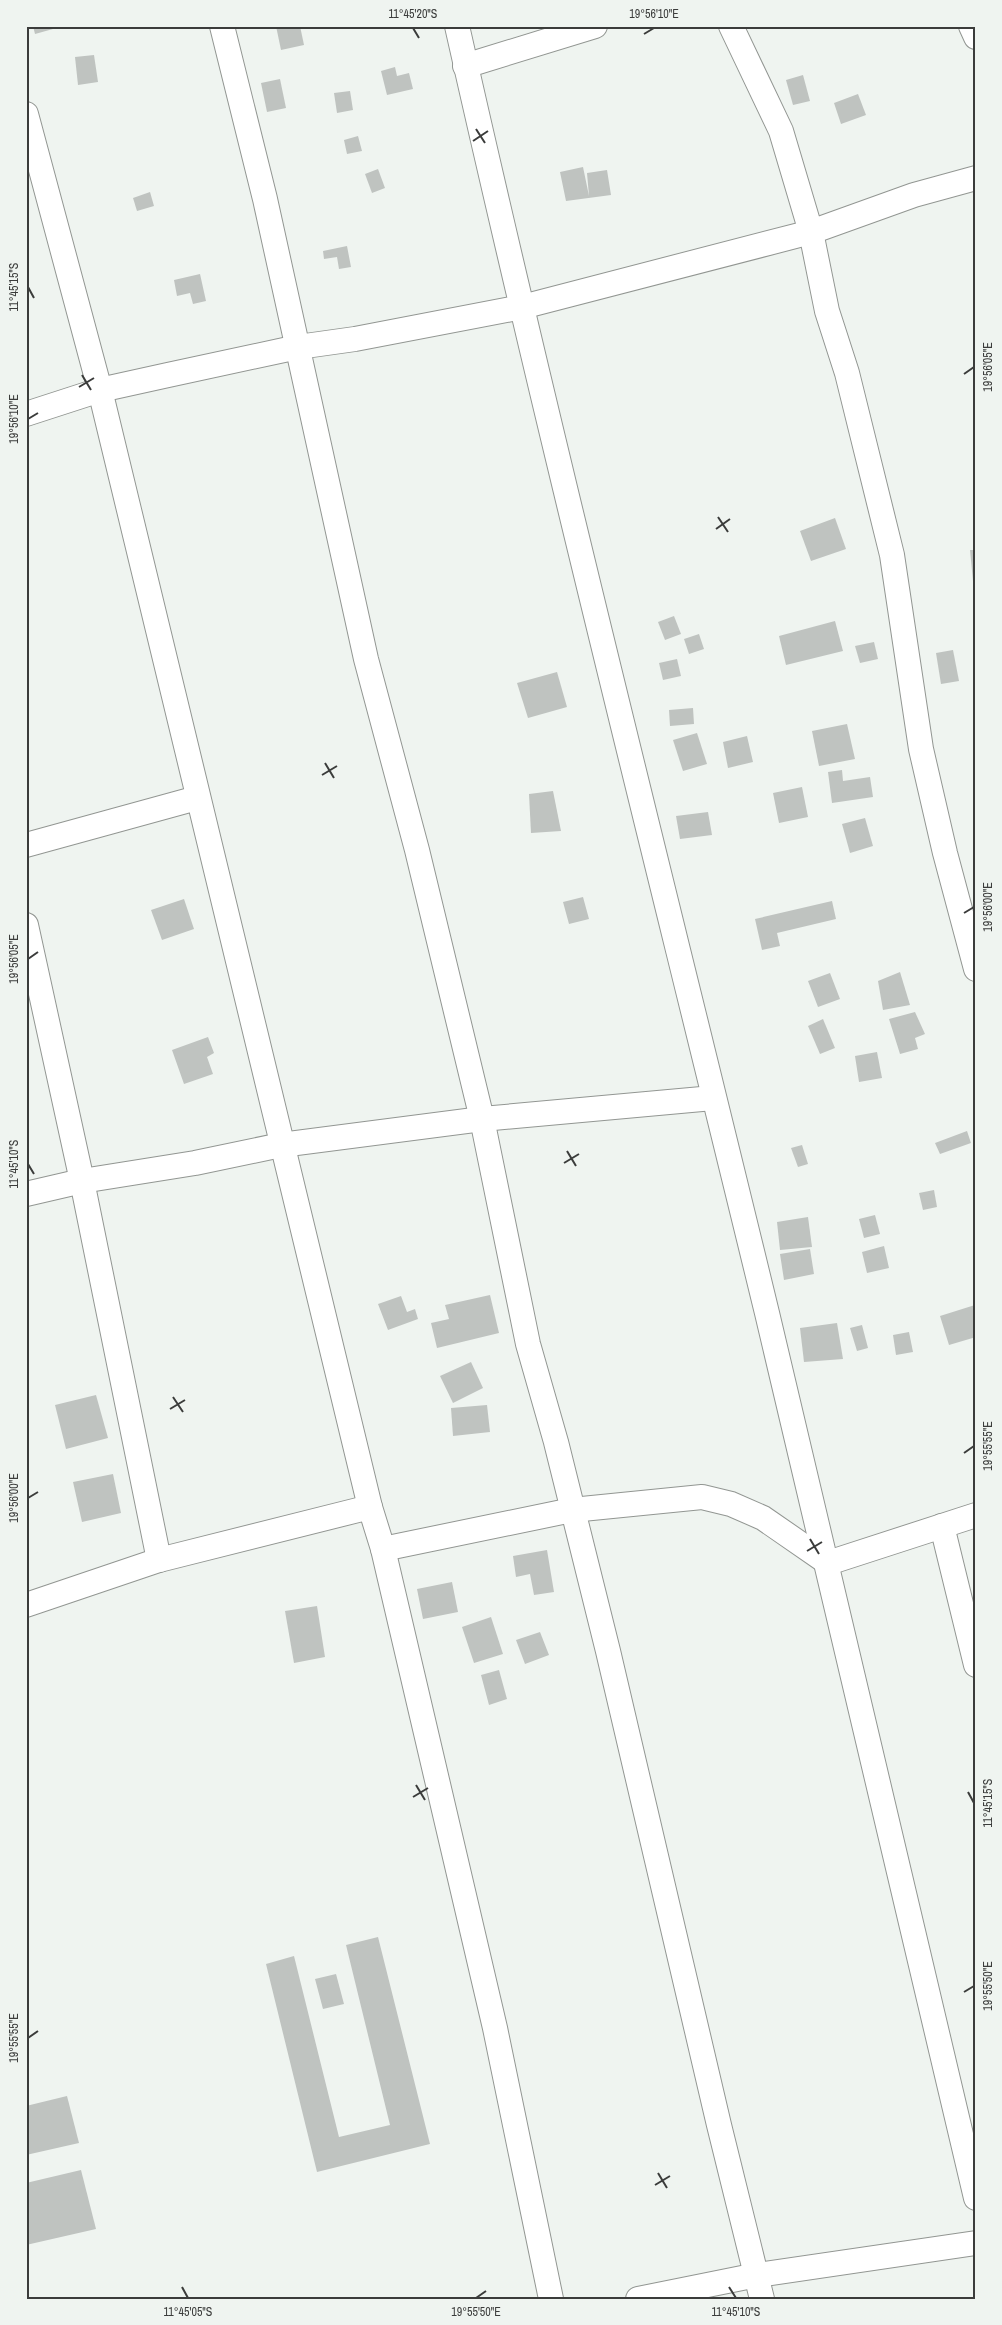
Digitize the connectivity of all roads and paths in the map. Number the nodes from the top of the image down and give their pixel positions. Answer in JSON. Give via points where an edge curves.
{"nodes":[{"id":1,"x":222,"y":26,"type":"edge"},
{"id":2,"x":456,"y":26,"type":"edge"},
{"id":3,"x":595,"y":26,"type":"edge"},
{"id":4,"x":731,"y":26,"type":"edge"},
{"id":5,"x":971,"y":26,"type":"edge"},
{"id":6,"x":976,"y":37,"type":"edge"},
{"id":7,"x":465,"y":66,"type":"junction"},
{"id":8,"x":26,"y":114,"type":"edge"},
{"id":9,"x":976,"y":178,"type":"edge"},
{"id":10,"x":811,"y":232,"type":"junction"},
{"id":11,"x":522,"y":307,"type":"junction"},
{"id":12,"x":298,"y":347,"type":"junction"},
{"id":13,"x":100,"y":390,"type":"junction"},
{"id":14,"x":26,"y":414,"type":"edge"},
{"id":15,"x":197,"y":798,"type":"junction"},
{"id":16,"x":26,"y":845,"type":"edge"},
{"id":17,"x":26,"y":926,"type":"edge"},
{"id":18,"x":976,"y":970,"type":"edge"},
{"id":19,"x":713,"y":1098,"type":"junction"},
{"id":20,"x":482,"y":1119,"type":"junction"},
{"id":21,"x":282,"y":1145,"type":"junction"},
{"id":22,"x":82,"y":1181,"type":"junction"},
{"id":23,"x":26,"y":1194,"type":"edge"},
{"id":24,"x":370,"y":1507,"type":"junction"},
{"id":25,"x":572,"y":1510,"type":"junction"},
{"id":26,"x":976,"y":1515,"type":"edge"},
{"id":27,"x":942,"y":1526,"type":"junction"},
{"id":28,"x":383,"y":1549,"type":"junction"},
{"id":29,"x":159,"y":1560,"type":"junction"},
{"id":30,"x":828,"y":1563,"type":"junction"},
{"id":31,"x":26,"y":1605,"type":"edge"},
{"id":32,"x":976,"y":1665,"type":"edge"},
{"id":33,"x":976,"y":2198,"type":"edge"},
{"id":34,"x":976,"y":2244,"type":"edge"},
{"id":35,"x":757,"y":2275,"type":"junction"},
{"id":36,"x":551,"y":2299,"type":"edge"},
{"id":37,"x":638,"y":2299,"type":"edge"},
{"id":38,"x":762,"y":2299,"type":"edge"}],
"edges":[{"from":1,"to":12,"type":"street"},
{"from":2,"to":7,"type":"street"},
{"from":3,"to":7,"type":"street"},
{"from":4,"to":10,"type":"street","via":[[781,131]]},
{"from":5,"to":6,"type":"street"},
{"from":7,"to":11,"type":"street"},
{"from":8,"to":13,"type":"street"},
{"from":9,"to":10,"type":"street","via":[[914,195]]},
{"from":10,"to":11,"type":"street"},
{"from":10,"to":18,"type":"street","via":[[827,311],[847,373],[892,555],[921,750]]},
{"from":11,"to":12,"type":"street"},
{"from":11,"to":19,"type":"street"},
{"from":12,"to":13,"type":"street"},
{"from":12,"to":20,"type":"street","via":[[366,659],[417,850]]},
{"from":13,"to":14,"type":"street"},
{"from":13,"to":15,"type":"street"},
{"from":15,"to":16,"type":"street"},
{"from":15,"to":21,"type":"street"},
{"from":17,"to":22,"type":"street"},
{"from":19,"to":20,"type":"street"},
{"from":19,"to":30,"type":"street"},
{"from":20,"to":21,"type":"street"},
{"from":20,"to":25,"type":"street","via":[[528,1344]]},
{"from":21,"to":22,"type":"street"},
{"from":21,"to":24,"type":"street"},
{"from":22,"to":23,"type":"street"},
{"from":22,"to":29,"type":"street"},
{"from":24,"to":28,"type":"street"},
{"from":24,"to":29,"type":"street"},
{"from":25,"to":28,"type":"street"},
{"from":25,"to":30,"type":"street","via":[[702,1497],[731,1504],[763,1518]]},
{"from":25,"to":35,"type":"street"},
{"from":26,"to":27,"type":"street"},
{"from":27,"to":30,"type":"street"},
{"from":27,"to":32,"type":"street"},
{"from":28,"to":36,"type":"street","via":[[495,2028]]},
{"from":29,"to":31,"type":"street"},
{"from":30,"to":33,"type":"street"},
{"from":34,"to":35,"type":"street"},
{"from":35,"to":37,"type":"street"},
{"from":35,"to":38,"type":"street"}]}
